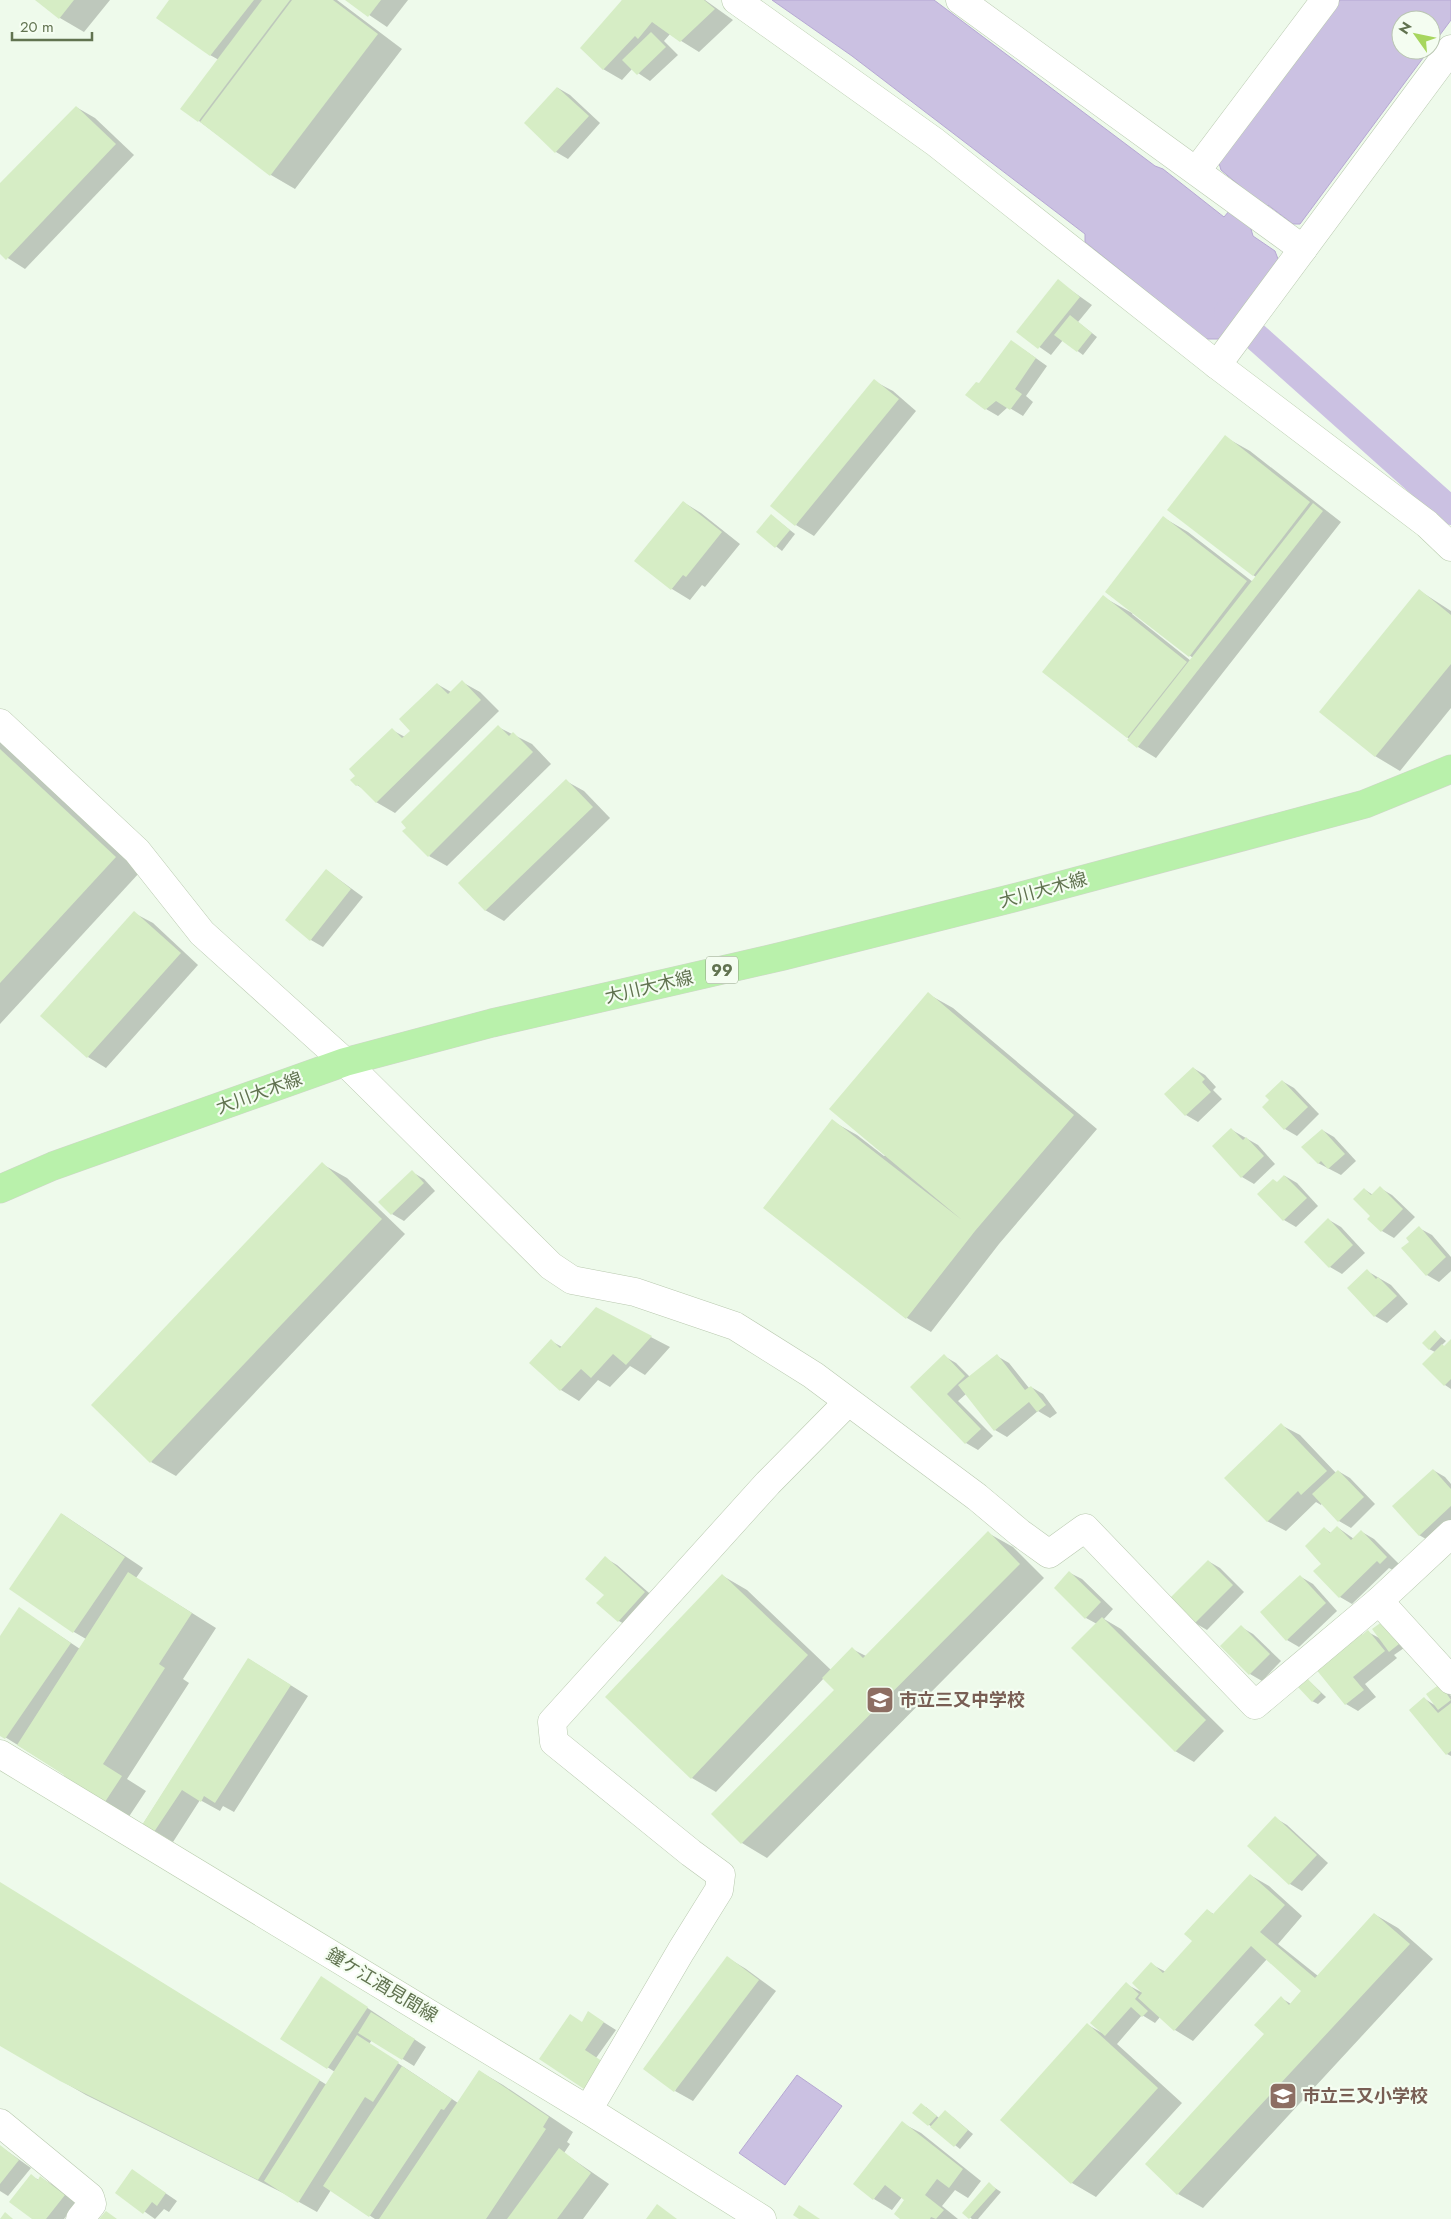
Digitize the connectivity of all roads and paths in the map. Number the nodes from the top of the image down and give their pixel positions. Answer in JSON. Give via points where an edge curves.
{"nodes":[{"id":1,"x":736,"y":0,"type":"edge"},
{"id":2,"x":960,"y":0,"type":"edge"},
{"id":3,"x":1325,"y":0,"type":"edge"},
{"id":4,"x":1451,"y":49,"type":"edge"},
{"id":5,"x":1202,"y":174,"type":"junction"},
{"id":6,"x":1297,"y":244,"type":"junction"},
{"id":7,"x":1221,"y":359,"type":"junction"},
{"id":8,"x":1451,"y":547,"type":"edge"},
{"id":9,"x":0,"y":723,"type":"edge"},
{"id":10,"x":1451,"y":769,"type":"edge"},
{"id":11,"x":345,"y":1062,"type":"junction"},
{"id":12,"x":0,"y":1189,"type":"edge"},
{"id":13,"x":848,"y":1402,"type":"junction"},
{"id":14,"x":1451,"y":1534,"type":"edge"},
{"id":15,"x":1379,"y":1601,"type":"junction"},
{"id":16,"x":1451,"y":1680,"type":"edge"},
{"id":17,"x":0,"y":1754,"type":"edge"},
{"id":18,"x":588,"y":2110,"type":"junction"},
{"id":19,"x":0,"y":2123,"type":"edge"},
{"id":20,"x":80,"y":2219,"type":"edge"},
{"id":21,"x":762,"y":2219,"type":"edge"}],
"edges":[{"from":1,"to":7,"type":"street","via":[[936,142]]},
{"from":2,"to":5,"type":"street"},
{"from":3,"to":5,"type":"street"},
{"from":4,"to":6,"type":"street"},
{"from":5,"to":6,"type":"street"},
{"from":6,"to":7,"type":"street","via":[[1260,307]]},
{"from":7,"to":8,"type":"street","via":[[1427,524]]},
{"from":9,"to":11,"type":"street","via":[[137,851],[202,933]]},
{"from":10,"to":11,"type":"main road","name":"大川大木線","number":"99","via":[[1365,804],[1021,896],[783,956],[492,1023]]},
{"from":11,"to":12,"type":"main road","name":"大川大木線","number":"99","via":[[53,1166]]},
{"from":11,"to":13,"type":"street","via":[[551,1266],[572,1280],[634,1292],[735,1326],[813,1375]]},
{"from":13,"to":15,"type":"street","via":[[977,1496],[1049,1554],[1085,1528],[1255,1705]]},
{"from":13,"to":18,"type":"street","via":[[768,1483],[552,1722],[554,1742],[721,1874],[719,1890]]},
{"from":14,"to":15,"type":"street"},
{"from":15,"to":16,"type":"street"},
{"from":17,"to":18,"type":"street","name":"鐘ケ江酒見間線"},
{"from":18,"to":21,"type":"street","name":"鐘ケ江酒見間線"},
{"from":19,"to":20,"type":"street","via":[[90,2198],[92,2204]]}]}
